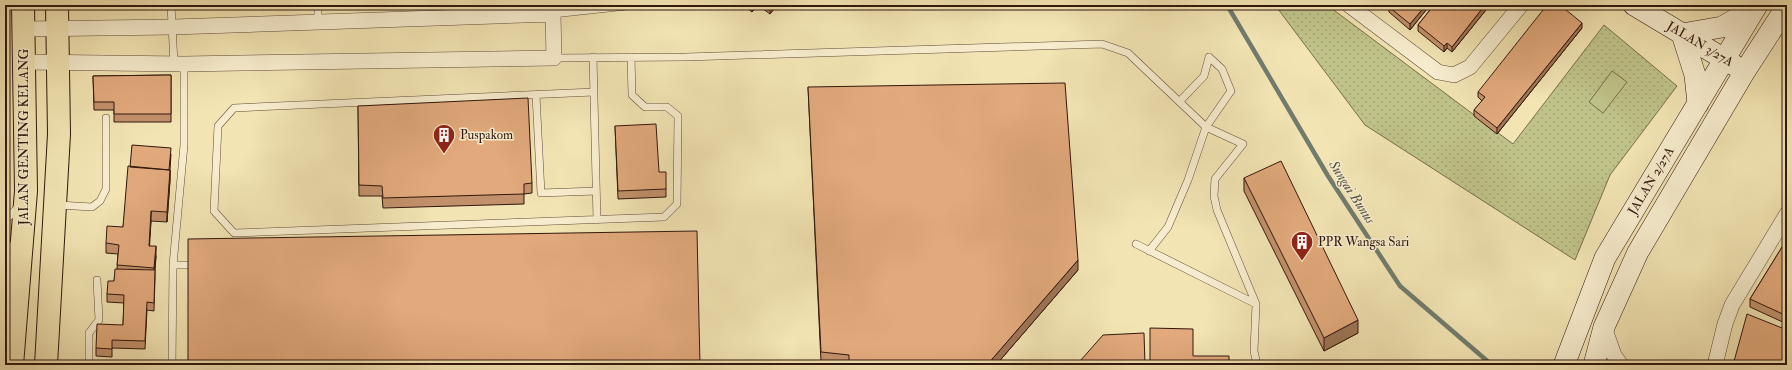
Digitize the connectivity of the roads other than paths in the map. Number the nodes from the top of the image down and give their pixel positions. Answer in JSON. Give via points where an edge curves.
{"nodes":[{"id":1,"x":24,"y":5,"type":"edge"},
{"id":2,"x":56,"y":5,"type":"edge"},
{"id":3,"x":171,"y":5,"type":"edge"},
{"id":4,"x":318,"y":5,"type":"edge"},
{"id":5,"x":636,"y":5,"type":"edge"},
{"id":6,"x":1350,"y":5,"type":"edge"},
{"id":7,"x":1521,"y":5,"type":"edge"},
{"id":8,"x":1634,"y":5,"type":"edge"},
{"id":9,"x":1787,"y":6,"type":"edge"},
{"id":10,"x":1756,"y":7,"type":"edge"},
{"id":11,"x":455,"y":11,"type":"edge"},
{"id":12,"x":553,"y":14,"type":"junction"},
{"id":13,"x":318,"y":22,"type":"junction"},
{"id":14,"x":173,"y":27,"type":"junction"},
{"id":15,"x":57,"y":28,"type":"junction"},
{"id":16,"x":24,"y":29,"type":"junction"},
{"id":17,"x":1682,"y":34,"type":"junction"},
{"id":18,"x":593,"y":57,"type":"junction"},
{"id":19,"x":631,"y":57,"type":"junction"},
{"id":20,"x":554,"y":58,"type":"junction"},
{"id":21,"x":1723,"y":59,"type":"junction"},
{"id":22,"x":24,"y":62,"type":"junction"},
{"id":23,"x":58,"y":62,"type":"junction"},
{"id":24,"x":179,"y":64,"type":"junction"},
{"id":25,"x":1745,"y":71,"type":"junction"},
{"id":26,"x":594,"y":92,"type":"junction"},
{"id":27,"x":536,"y":95,"type":"junction"},
{"id":28,"x":1180,"y":101,"type":"junction"},
{"id":29,"x":1698,"y":104,"type":"junction"},
{"id":30,"x":106,"y":118,"type":"dead end"},
{"id":31,"x":1206,"y":127,"type":"junction"},
{"id":32,"x":26,"y":191,"type":"junction"},
{"id":33,"x":596,"y":191,"type":"junction"},
{"id":34,"x":56,"y":205,"type":"junction"},
{"id":35,"x":1787,"y":214,"type":"edge"},
{"id":36,"x":597,"y":220,"type":"junction"},
{"id":37,"x":5,"y":221,"type":"edge"},
{"id":38,"x":5,"y":240,"type":"edge"},
{"id":39,"x":1136,"y":244,"type":"dead end"},
{"id":40,"x":1149,"y":251,"type":"junction"},
{"id":41,"x":204,"y":264,"type":"edge"},
{"id":42,"x":173,"y":265,"type":"junction"},
{"id":43,"x":21,"y":270,"type":"junction"},
{"id":44,"x":97,"y":280,"type":"dead end"},
{"id":45,"x":1256,"y":304,"type":"junction"},
{"id":46,"x":1604,"y":327,"type":"junction"},
{"id":47,"x":12,"y":365,"type":"edge"},
{"id":48,"x":46,"y":365,"type":"edge"},
{"id":49,"x":89,"y":365,"type":"edge"},
{"id":50,"x":172,"y":365,"type":"edge"},
{"id":51,"x":1257,"y":365,"type":"edge"},
{"id":52,"x":1564,"y":365,"type":"edge"},
{"id":53,"x":1594,"y":365,"type":"edge"},
{"id":54,"x":1621,"y":365,"type":"edge"},
{"id":55,"x":1715,"y":365,"type":"edge"}],
"edges":[{"from":1,"to":16,"type":"main road","name":"JALAN GENTING KELANG"},
{"from":2,"to":15,"type":"main road"},
{"from":3,"to":14,"type":"lane"},
{"from":4,"to":13,"type":"lane"},
{"from":5,"to":12,"type":"lane"},
{"from":6,"to":7,"type":"street","via":[[1438,72],[1454,75],[1470,67]]},
{"from":8,"to":17,"type":"main road","name":"JALAN 3/27A"},
{"from":9,"to":25,"type":"main road","name":"JALAN 2/27A"},
{"from":10,"to":17,"type":"main road","via":[[1722,28]]},
{"from":10,"to":21,"type":"main road","name":"JALAN 2/27A"},
{"from":11,"to":12,"type":"street"},
{"from":11,"to":13,"type":"street"},
{"from":12,"to":20,"type":"street"},
{"from":13,"to":14,"type":"street"},
{"from":14,"to":15,"type":"street"},
{"from":14,"to":24,"type":"lane"},
{"from":15,"to":16,"type":"street"},
{"from":15,"to":23,"type":"main road"},
{"from":16,"to":22,"type":"main road","name":"JALAN GENTING KELANG"},
{"from":17,"to":21,"type":"main road","name":"JALAN 3/27A"},
{"from":17,"to":29,"type":"main road","via":[[1695,75]]},
{"from":18,"to":19,"type":"lane"},
{"from":18,"to":20,"type":"lane"},
{"from":18,"to":26,"type":"lane"},
{"from":19,"to":28,"type":"lane","via":[[1102,44],[1128,53]]},
{"from":19,"to":36,"type":"lane","via":[[632,96],[645,107],[667,107],[678,116],[677,204],[664,217]]},
{"from":20,"to":24,"type":"street"},
{"from":21,"to":25,"type":"main road","name":"JALAN 3/27A"},
{"from":21,"to":29,"type":"main road","name":"JALAN 2/27A"},
{"from":22,"to":23,"type":"street"},
{"from":22,"to":32,"type":"main road","name":"JALAN GENTING KELANG"},
{"from":23,"to":24,"type":"street"},
{"from":23,"to":34,"type":"main road","via":[[59,134]]},
{"from":24,"to":42,"type":"lane","via":[[184,145]]},
{"from":25,"to":46,"type":"main road","name":"JALAN 2/27A","via":[[1638,252]]},
{"from":26,"to":27,"type":"lane"},
{"from":26,"to":33,"type":"lane"},
{"from":27,"to":33,"type":"lane","via":[[541,193]]},
{"from":27,"to":36,"type":"lane","via":[[234,108],[218,126],[214,211],[234,233]]},
{"from":28,"to":31,"type":"lane"},
{"from":28,"to":31,"type":"lane","via":[[1204,76],[1209,57],[1222,69],[1231,92]]},
{"from":29,"to":52,"type":"main road","name":"JALAN 2/27A","via":[[1605,258]]},
{"from":30,"to":34,"type":"lane","via":[[106,189],[100,202],[92,207]]},
{"from":31,"to":40,"type":"lane","via":[[1188,180],[1168,226]]},
{"from":31,"to":45,"type":"lane","via":[[1243,144],[1215,179],[1214,196],[1217,210]]},
{"from":32,"to":37,"type":"lane","via":[[19,206]]},
{"from":32,"to":43,"type":"main road","name":"JALAN GENTING KELANG"},
{"from":33,"to":36,"type":"lane"},
{"from":34,"to":48,"type":"main road"},
{"from":35,"to":55,"type":"street","via":[[1732,305]]},
{"from":38,"to":43,"type":"lane"},
{"from":39,"to":40,"type":"lane"},
{"from":40,"to":45,"type":"lane"},
{"from":41,"to":42,"type":"lane"},
{"from":42,"to":50,"type":"lane"},
{"from":43,"to":47,"type":"main road","name":"JALAN GENTING KELANG"},
{"from":44,"to":49,"type":"lane","via":[[99,320],[90,333]]},
{"from":45,"to":51,"type":"lane","via":[[1254,350]]},
{"from":46,"to":53,"type":"main road","name":"JALAN 2/27A"},
{"from":46,"to":54,"type":"street","via":[[1614,355]]}]}
